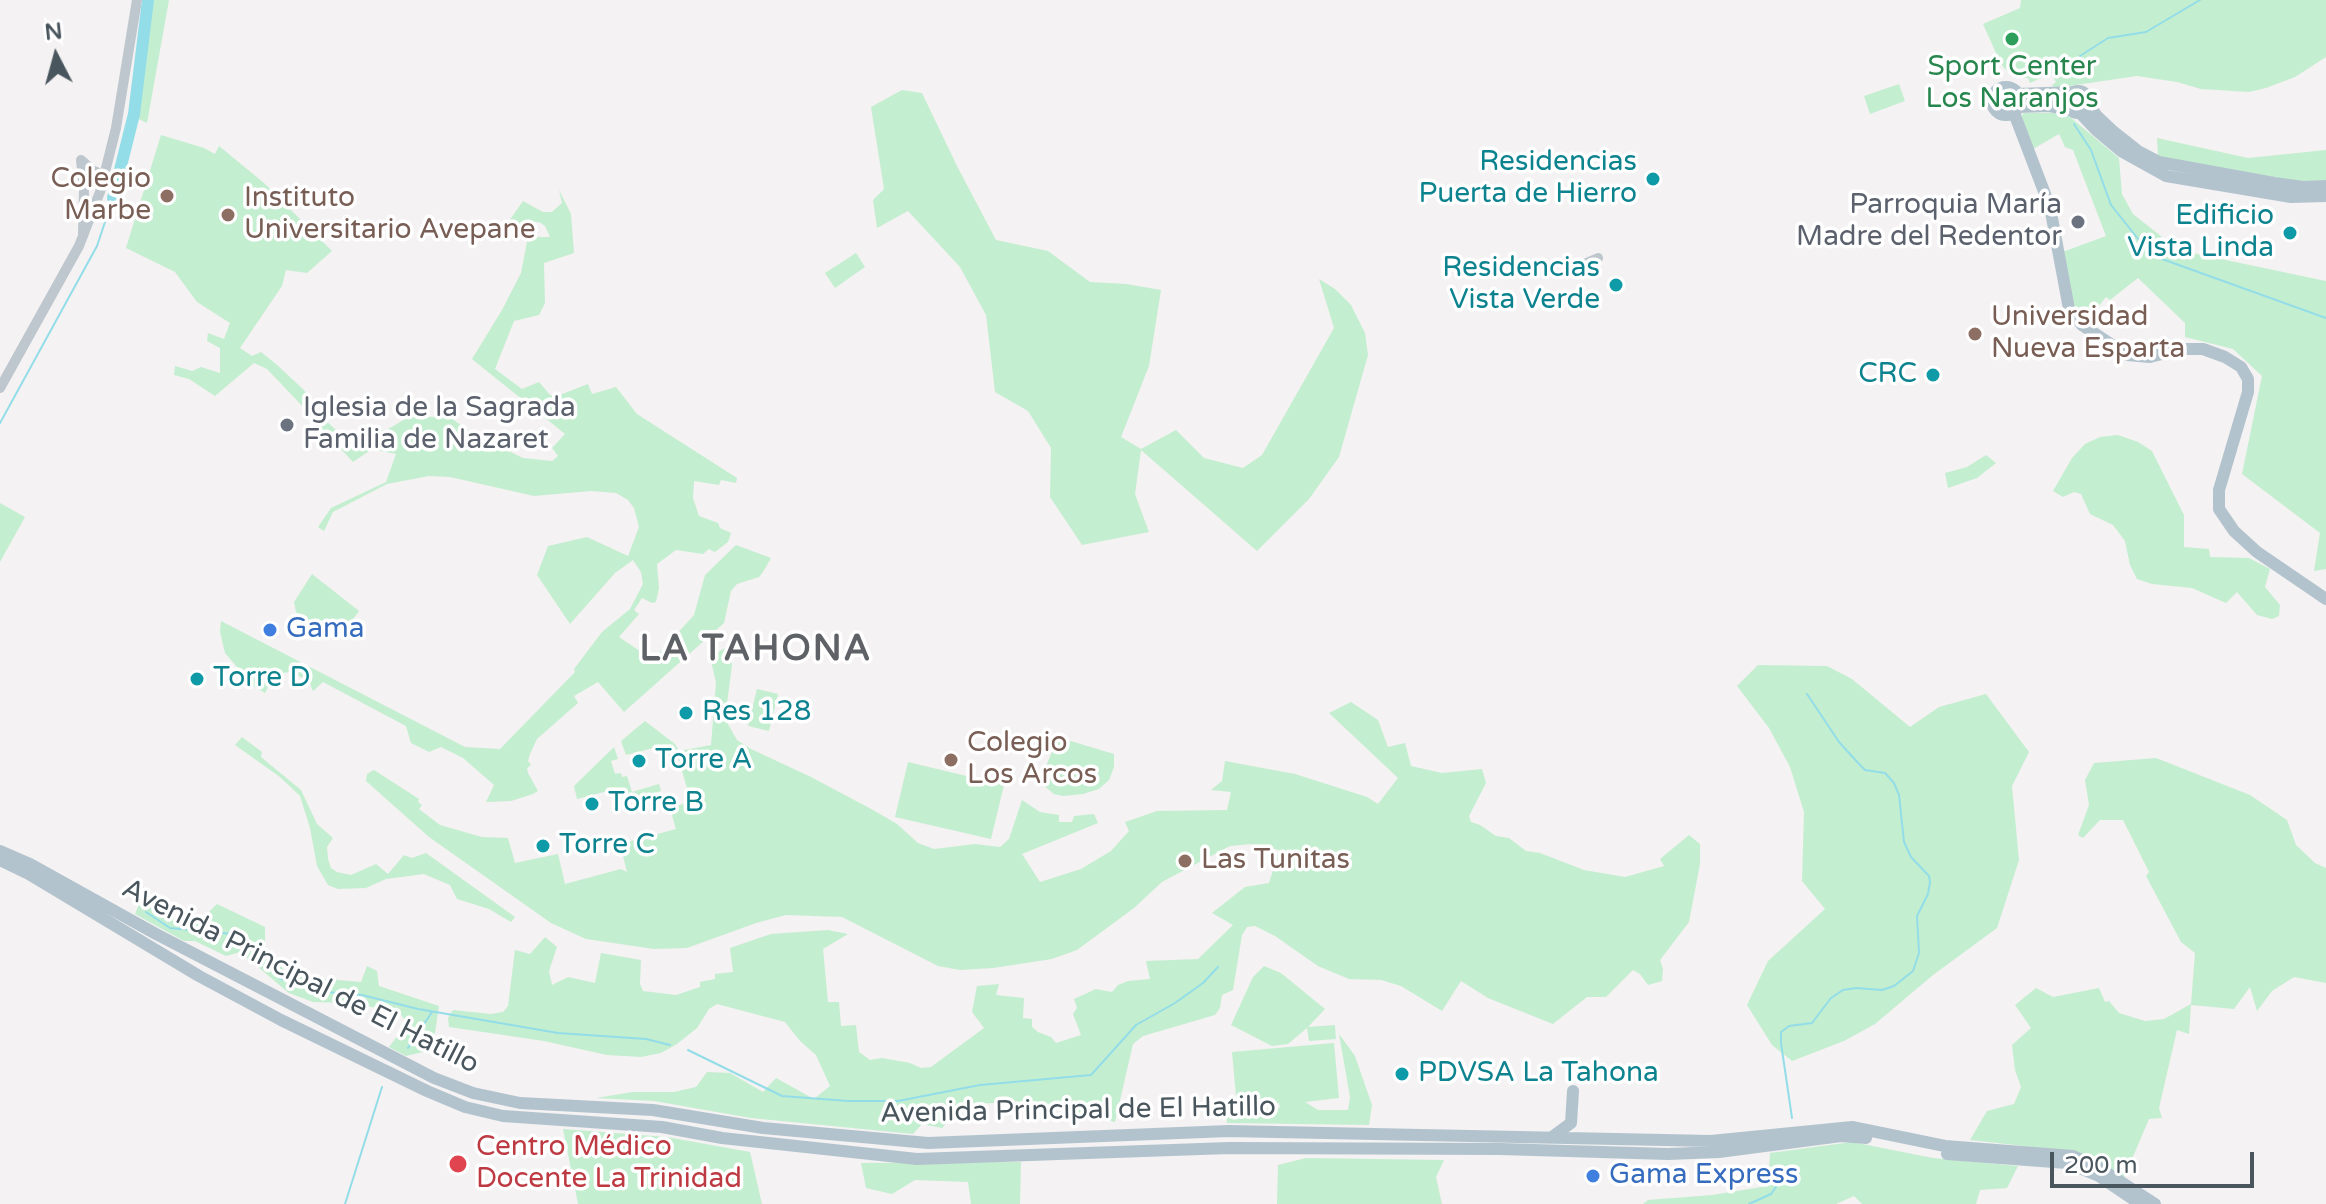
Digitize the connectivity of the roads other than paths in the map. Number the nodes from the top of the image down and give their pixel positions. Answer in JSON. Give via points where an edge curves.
{"nodes":[{"id":1,"x":137,"y":0,"type":"edge"},
{"id":2,"x":2073,"y":92,"type":"junction"},
{"id":3,"x":2017,"y":105,"type":"junction"},
{"id":4,"x":2080,"y":109,"type":"junction"},
{"id":5,"x":105,"y":176,"type":"junction"},
{"id":6,"x":2326,"y":186,"type":"edge"},
{"id":7,"x":2326,"y":196,"type":"edge"},
{"id":8,"x":83,"y":235,"type":"junction"},
{"id":9,"x":1598,"y":258,"type":"dead end"},
{"id":10,"x":1568,"y":271,"type":"dead end"},
{"id":11,"x":0,"y":388,"type":"edge"},
{"id":12,"x":2326,"y":599,"type":"edge"},
{"id":13,"x":0,"y":851,"type":"edge"},
{"id":14,"x":0,"y":860,"type":"edge"},
{"id":15,"x":1573,"y":1091,"type":"dead end"},
{"id":16,"x":1552,"y":1137,"type":"junction"},
{"id":17,"x":2140,"y":1204,"type":"edge"},
{"id":18,"x":2155,"y":1204,"type":"edge"}],
"edges":[{"from":1,"to":5,"type":"street"},
{"from":2,"to":3,"type":"main road"},
{"from":2,"to":4,"type":"main road","via":[[2067,102]]},
{"from":2,"to":4,"type":"main road","via":[[2088,97]]},
{"from":3,"to":4,"type":"main road"},
{"from":3,"to":12,"type":"main road","via":[[2050,207],[2069,309],[2082,325],[2127,355],[2203,349],[2241,367],[2248,392],[2219,490],[2219,509],[2257,552]]},
{"from":4,"to":6,"type":"main road","via":[[2159,162],[2274,183]]},
{"from":4,"to":7,"type":"main road","via":[[2121,151],[2166,176],[2291,197]]},
{"from":5,"to":8,"type":"street"},
{"from":5,"to":8,"type":"street","via":[[81,160]]},
{"from":8,"to":11,"type":"street"},
{"from":9,"to":10,"type":"street"},
{"from":13,"to":16,"type":"main road","name":"Avenida Principal de El Hatillo","via":[[374,1048],[490,1098],[653,1110],[763,1128],[928,1143],[1229,1131]]},
{"from":14,"to":17,"type":"main road","name":"Avenida Principal de El Hatillo","via":[[281,1020],[427,1091],[503,1116],[662,1127],[928,1160],[1229,1148],[1668,1154],[1852,1136],[1966,1157],[2067,1163],[2099,1176]]},
{"from":15,"to":16,"type":"main road","via":[[1571,1123]]},
{"from":16,"to":18,"type":"main road","name":"Avenida Principal de El Hatillo","via":[[1711,1141],[1852,1127],[1945,1146],[2073,1156]]}]}
